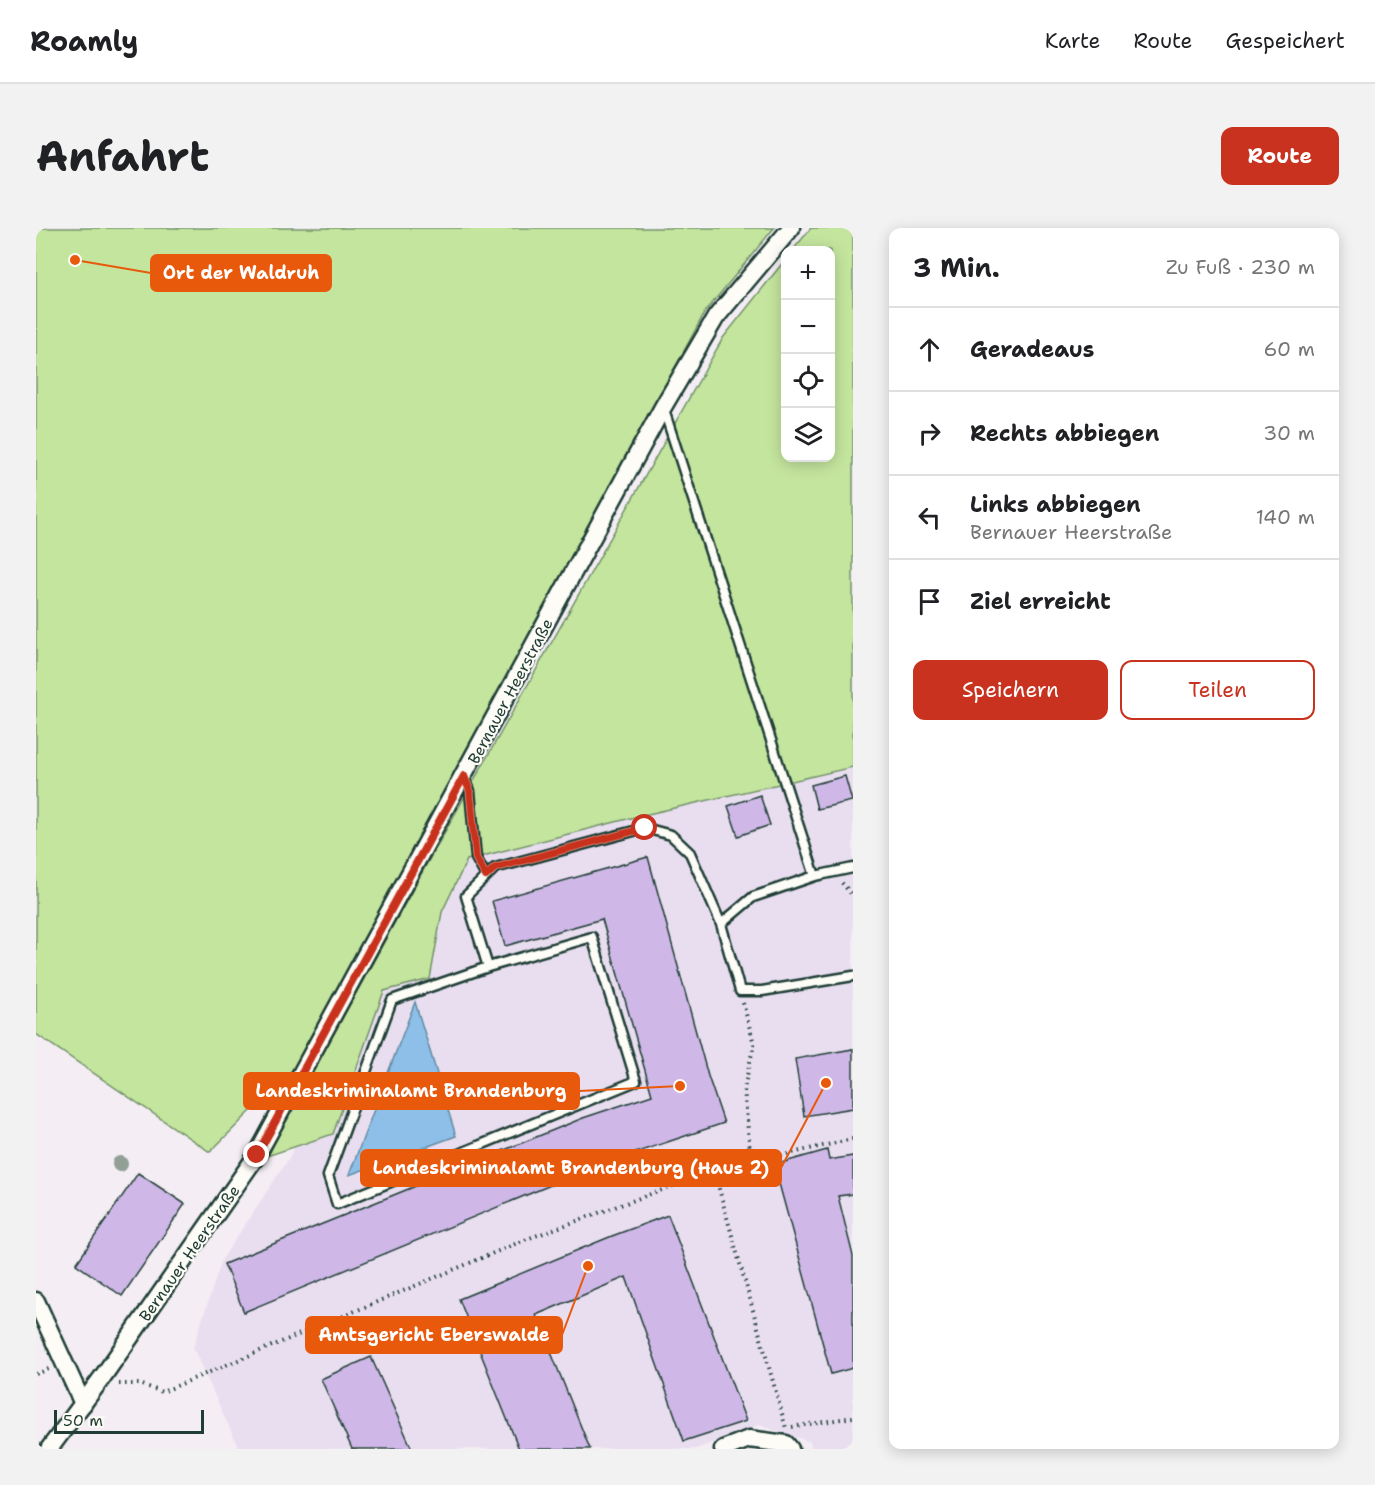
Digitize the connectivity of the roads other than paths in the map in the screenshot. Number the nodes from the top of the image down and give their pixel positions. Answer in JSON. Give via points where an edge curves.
{"nodes":[{"id":1,"x":791,"y":228,"type":"edge"},
{"id":2,"x":663,"y":407,"type":"junction"},
{"id":3,"x":464,"y":776,"type":"junction"},
{"id":4,"x":853,"y":868,"type":"edge"},
{"id":5,"x":486,"y":876,"type":"junction"},
{"id":6,"x":815,"y":876,"type":"junction"},
{"id":7,"x":721,"y":924,"type":"junction"},
{"id":8,"x":488,"y":967,"type":"junction"},
{"id":9,"x":853,"y":976,"type":"edge"},
{"id":10,"x":36,"y":1301,"type":"edge"},
{"id":11,"x":83,"y":1404,"type":"junction"},
{"id":12,"x":788,"y":1440,"type":"edge"},
{"id":13,"x":49,"y":1449,"type":"edge"},
{"id":14,"x":723,"y":1449,"type":"edge"}],
"edges":[{"from":1,"to":2,"type":"street","name":"Bernauer Heerstraße","via":[[716,317]]},
{"from":2,"to":3,"type":"street","name":"Bernauer Heerstraße"},
{"from":2,"to":6,"type":"lane"},
{"from":3,"to":5,"type":"lane","via":[[470,791],[476,858]]},
{"from":3,"to":11,"type":"street","name":"Bernauer Heerstraße","via":[[257,1155]]},
{"from":4,"to":6,"type":"lane"},
{"from":5,"to":7,"type":"lane","via":[[495,868],[645,828],[671,835],[690,853]]},
{"from":5,"to":8,"type":"lane","via":[[466,896]]},
{"from":6,"to":7,"type":"lane","via":[[753,897]]},
{"from":7,"to":9,"type":"lane","via":[[740,991]]},
{"from":8,"to":8,"type":"lane","via":[[592,937],[636,1081],[337,1204],[328,1176],[392,1000]]},
{"from":10,"to":11,"type":"street"},
{"from":11,"to":13,"type":"street","name":"Bernauer Heerstraße"},
{"from":12,"to":14,"type":"street","via":[[749,1439]]}]}
